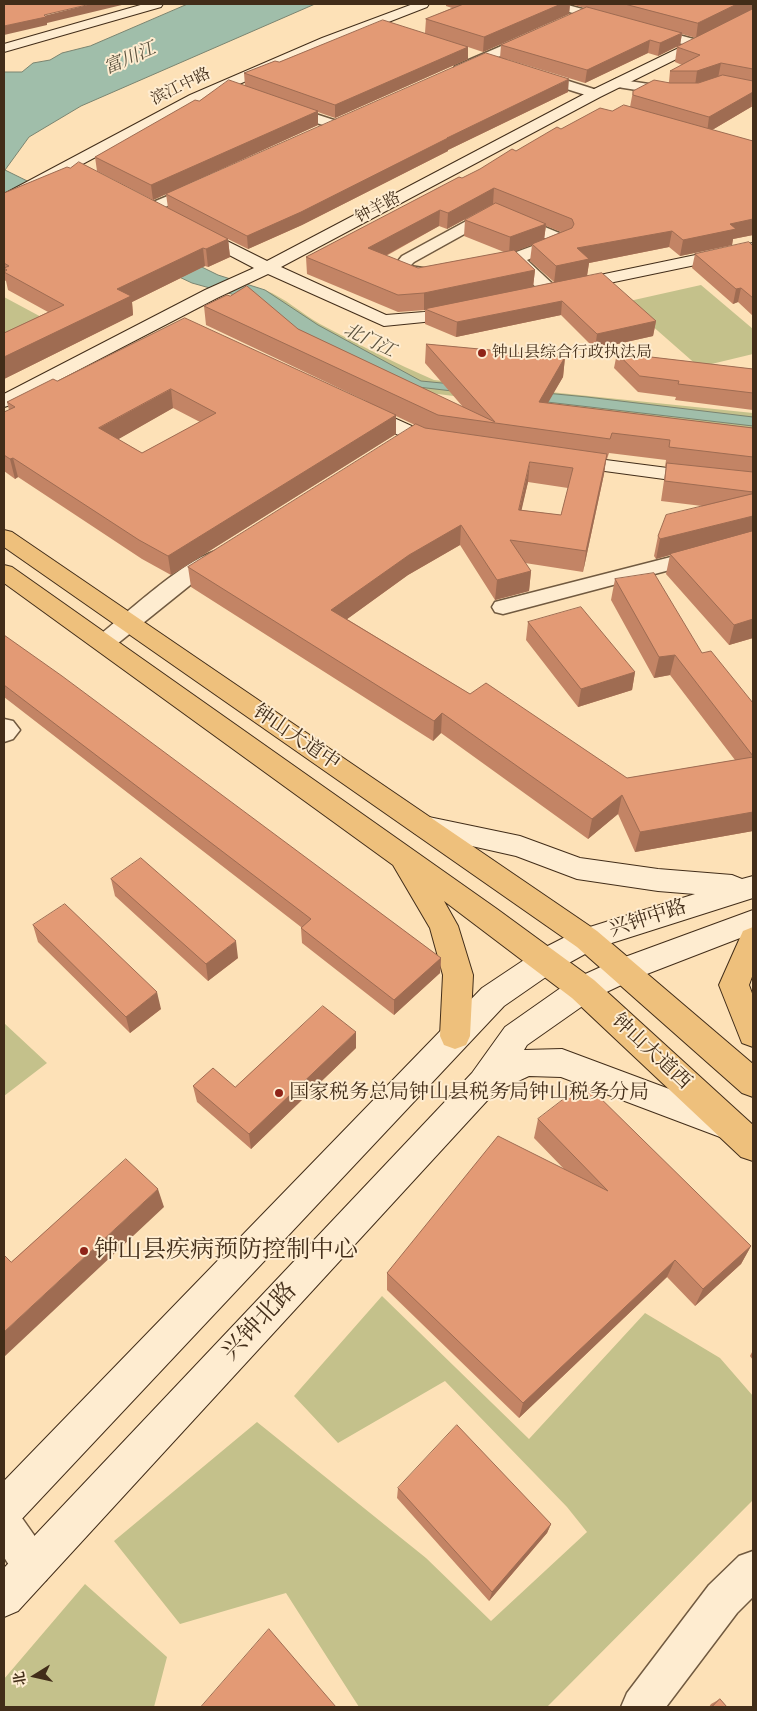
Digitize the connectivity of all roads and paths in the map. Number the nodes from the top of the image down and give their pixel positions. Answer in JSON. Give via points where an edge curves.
{"nodes":[{"id":1,"x":143,"y":4,"type":"edge"},
{"id":2,"x":157,"y":4,"type":"edge"},
{"id":3,"x":423,"y":4,"type":"edge"},
{"id":4,"x":552,"y":4,"type":"edge"},
{"id":5,"x":585,"y":13,"type":"junction"},
{"id":6,"x":753,"y":16,"type":"edge"},
{"id":7,"x":568,"y":21,"type":"edge"},
{"id":8,"x":374,"y":23,"type":"junction"},
{"id":9,"x":390,"y":28,"type":"edge"},
{"id":10,"x":550,"y":28,"type":"edge"},
{"id":11,"x":4,"y":43,"type":"edge"},
{"id":12,"x":697,"y":44,"type":"junction"},
{"id":13,"x":4,"y":48,"type":"edge"},
{"id":14,"x":466,"y":53,"type":"edge"},
{"id":15,"x":484,"y":58,"type":"junction"},
{"id":16,"x":502,"y":64,"type":"edge"},
{"id":17,"x":521,"y":70,"type":"edge"},
{"id":18,"x":450,"y":73,"type":"edge"},
{"id":19,"x":616,"y":83,"type":"junction"},
{"id":20,"x":224,"y":86,"type":"junction"},
{"id":21,"x":240,"y":91,"type":"edge"},
{"id":22,"x":692,"y":92,"type":"edge"},
{"id":23,"x":596,"y":101,"type":"junction"},
{"id":24,"x":273,"y":103,"type":"edge"},
{"id":25,"x":351,"y":118,"type":"edge"},
{"id":26,"x":335,"y":125,"type":"junction"},
{"id":27,"x":318,"y":133,"type":"edge"},
{"id":28,"x":69,"y":165,"type":"junction"},
{"id":29,"x":86,"y":174,"type":"edge"},
{"id":30,"x":207,"y":183,"type":"edge"},
{"id":31,"x":9,"y":197,"type":"edge"},
{"id":32,"x":135,"y":199,"type":"edge"},
{"id":33,"x":151,"y":208,"type":"junction"},
{"id":34,"x":169,"y":217,"type":"edge"},
{"id":35,"x":187,"y":226,"type":"edge"},
{"id":36,"x":753,"y":248,"type":"edge"},
{"id":37,"x":516,"y":260,"type":"junction"},
{"id":38,"x":489,"y":264,"type":"edge"},
{"id":39,"x":266,"y":268,"type":"junction"},
{"id":40,"x":444,"y":270,"type":"edge"},
{"id":41,"x":542,"y":292,"type":"joint"},
{"id":42,"x":479,"y":305,"type":"edge"},
{"id":43,"x":4,"y":401,"type":"edge"},
{"id":44,"x":345,"y":401,"type":"edge"},
{"id":45,"x":461,"y":446,"type":"edge"},
{"id":46,"x":546,"y":458,"type":"edge"},
{"id":47,"x":753,"y":485,"type":"edge"},
{"id":48,"x":4,"y":537,"type":"edge"},
{"id":49,"x":753,"y":542,"type":"edge"},
{"id":50,"x":238,"y":545,"type":"edge"},
{"id":51,"x":4,"y":572,"type":"edge"},
{"id":52,"x":502,"y":607,"type":"dead end"},
{"id":53,"x":129,"y":624,"type":"junction"},
{"id":54,"x":104,"y":643,"type":"junction"},
{"id":55,"x":4,"y":727,"type":"edge"},
{"id":56,"x":4,"y":733,"type":"edge"},
{"id":57,"x":424,"y":826,"type":"junction"},
{"id":58,"x":401,"y":855,"type":"junction"},
{"id":59,"x":753,"y":887,"type":"edge"},
{"id":60,"x":753,"y":921,"type":"edge"},
{"id":61,"x":587,"y":939,"type":"junction"},
{"id":62,"x":753,"y":939,"type":"edge"},
{"id":63,"x":546,"y":961,"type":"junction"},
{"id":64,"x":624,"y":970,"type":"junction"},
{"id":65,"x":583,"y":989,"type":"junction"},
{"id":66,"x":753,"y":1034,"type":"edge"},
{"id":67,"x":455,"y":1036,"type":"junction"},
{"id":68,"x":753,"y":1082,"type":"edge"},
{"id":69,"x":483,"y":1083,"type":"junction"},
{"id":70,"x":742,"y":1136,"type":"edge"},
{"id":71,"x":4,"y":1509,"type":"edge"},
{"id":72,"x":4,"y":1524,"type":"edge"},
{"id":73,"x":32,"y":1566,"type":"junction"},
{"id":74,"x":753,"y":1570,"type":"edge"},
{"id":75,"x":4,"y":1597,"type":"edge"},
{"id":76,"x":641,"y":1707,"type":"edge"}],
"edges":[{"from":1,"to":11,"type":"street"},
{"from":2,"to":13,"type":"street"},
{"from":3,"to":8,"type":"street","name":"滨江中路"},
{"from":4,"to":5,"type":"street"},
{"from":5,"to":7,"type":"street"},
{"from":5,"to":12,"type":"street"},
{"from":6,"to":12,"type":"street","name":"钟羊路"},
{"from":8,"to":9,"type":"street"},
{"from":8,"to":20,"type":"street","name":"滨江中路"},
{"from":10,"to":15,"type":"street"},
{"from":12,"to":19,"type":"street","name":"钟羊路"},
{"from":14,"to":15,"type":"street"},
{"from":15,"to":16,"type":"street"},
{"from":15,"to":18,"type":"street"},
{"from":17,"to":23,"type":"street"},
{"from":19,"to":22,"type":"street","via":[[661,91]]},
{"from":19,"to":23,"type":"street","name":"钟羊路"},
{"from":20,"to":21,"type":"street"},
{"from":20,"to":28,"type":"street","name":"滨江中路"},
{"from":23,"to":39,"type":"street","name":"钟羊路","via":[[579,102]]},
{"from":24,"to":26,"type":"street"},
{"from":25,"to":26,"type":"street"},
{"from":26,"to":27,"type":"street"},
{"from":28,"to":29,"type":"street"},
{"from":28,"to":31,"type":"street","name":"滨江中路"},
{"from":30,"to":33,"type":"street"},
{"from":32,"to":33,"type":"street"},
{"from":33,"to":34,"type":"street"},
{"from":35,"to":39,"type":"street"},
{"from":36,"to":41,"type":"street"},
{"from":37,"to":38,"type":"street"},
{"from":37,"to":40,"type":"street","via":[[563,240],[494,211],[408,259],[402,266],[406,272]]},
{"from":37,"to":41,"type":"street"},
{"from":39,"to":42,"type":"street","via":[[384,321],[424,317]]},
{"from":39,"to":43,"type":"street","name":"钟羊路","via":[[211,294],[175,322]]},
{"from":44,"to":45,"type":"street","via":[[407,439]]},
{"from":46,"to":47,"type":"street"},
{"from":48,"to":53,"type":"highway","name":"钟山大道中"},
{"from":49,"to":52,"type":"street"},
{"from":50,"to":53,"type":"street","via":[[186,577]]},
{"from":51,"to":54,"type":"highway","name":"钟山大道中"},
{"from":53,"to":54,"type":"street"},
{"from":53,"to":57,"type":"highway","name":"钟山大道中"},
{"from":54,"to":58,"type":"highway","name":"钟山大道中"},
{"from":55,"to":56,"type":"street","via":[[8,730]]},
{"from":57,"to":59,"type":"street","via":[[520,846],[577,868],[658,880]]},
{"from":57,"to":61,"type":"highway","name":"钟山大道中"},
{"from":58,"to":63,"type":"highway","name":"钟山大道中"},
{"from":58,"to":67,"type":"highway","via":[[444,926],[458,975]]},
{"from":59,"to":61,"type":"street","name":"兴钟中路"},
{"from":60,"to":64,"type":"street","name":"兴钟中路"},
{"from":61,"to":63,"type":"street","name":"兴钟中路"},
{"from":61,"to":64,"type":"highway"},
{"from":62,"to":66,"type":"highway","via":[[734,985]]},
{"from":63,"to":65,"type":"highway","name":"钟山大道西"},
{"from":63,"to":67,"type":"street","via":[[493,997]]},
{"from":64,"to":65,"type":"street","name":"兴钟中路"},
{"from":64,"to":68,"type":"highway"},
{"from":65,"to":69,"type":"street","name":"兴钟北路","via":[[516,1036]]},
{"from":65,"to":70,"type":"highway","name":"钟山大道西"},
{"from":67,"to":71,"type":"street"},
{"from":69,"to":70,"type":"street","via":[[527,1062],[562,1063]]},
{"from":69,"to":73,"type":"street","name":"兴钟北路"},
{"from":72,"to":73,"type":"street"},
{"from":73,"to":75,"type":"street","name":"兴钟北路"},
{"from":74,"to":76,"type":"street","via":[[723,1599]]}]}
